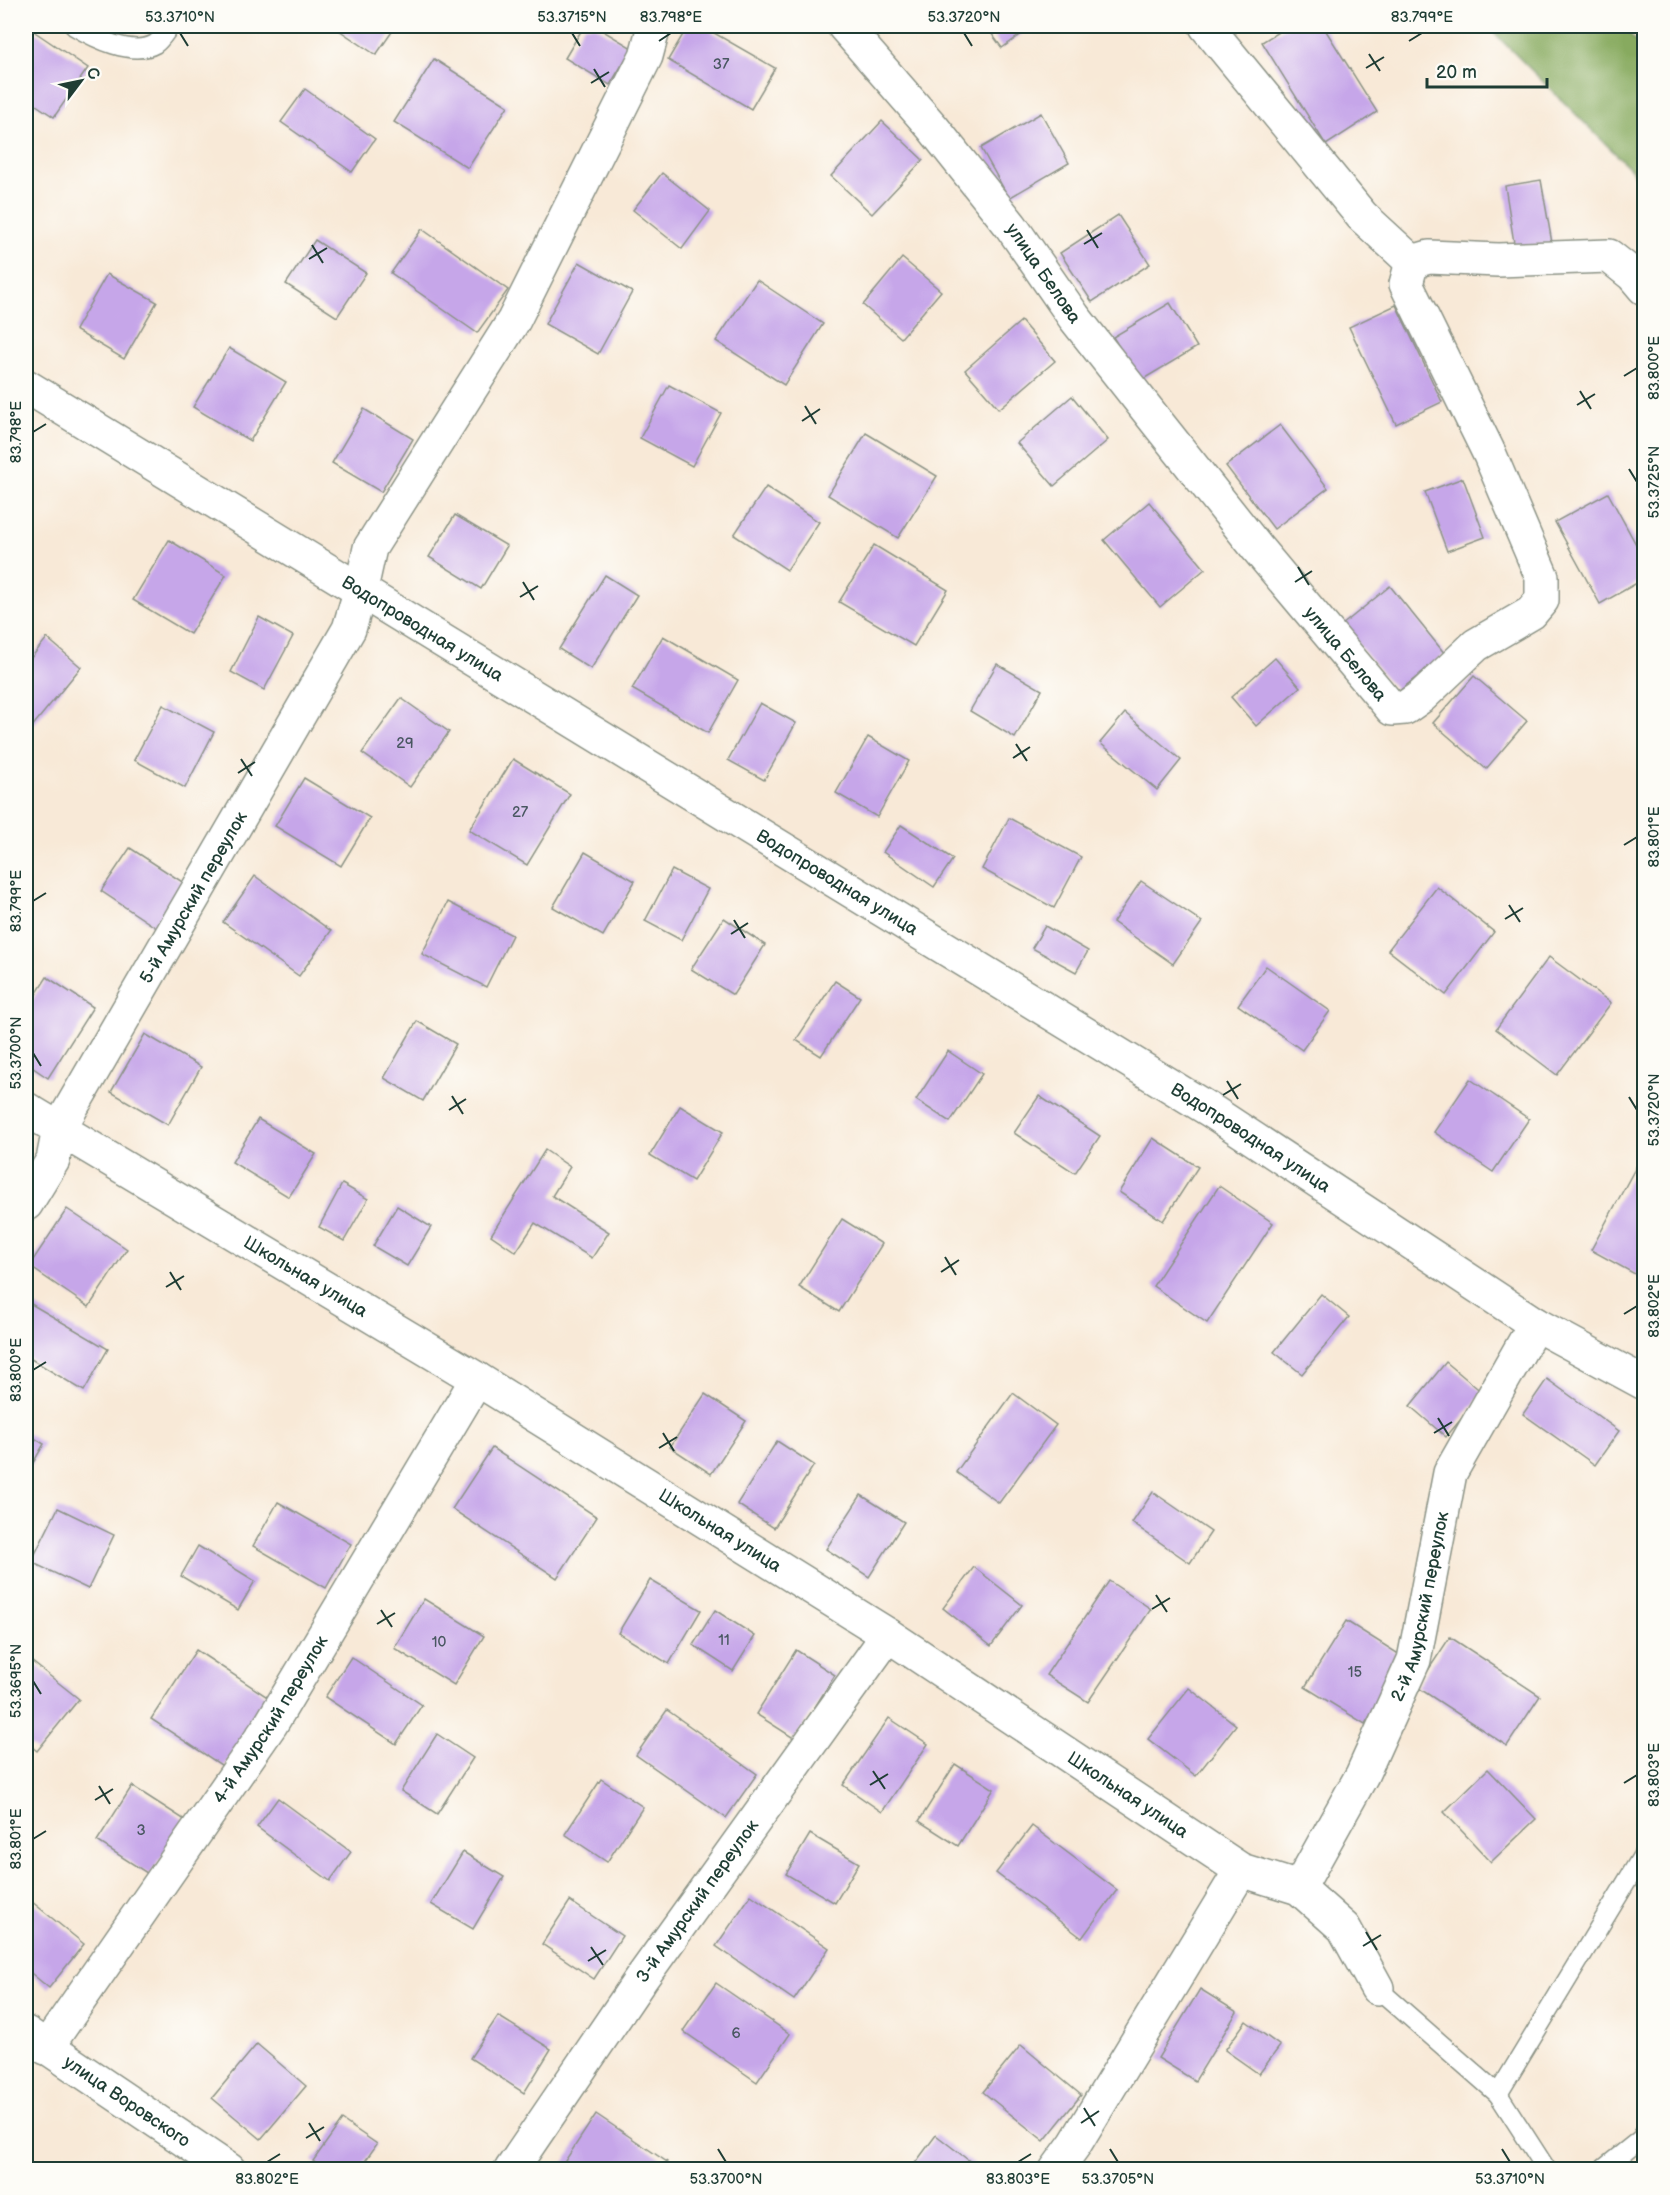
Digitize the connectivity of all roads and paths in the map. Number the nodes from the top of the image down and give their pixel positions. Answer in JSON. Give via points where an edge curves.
{"nodes":[{"id":1,"x":74,"y":26,"type":"edge"},
{"id":2,"x":170,"y":26,"type":"edge"},
{"id":3,"x":651,"y":26,"type":"edge"},
{"id":4,"x":844,"y":26,"type":"edge"},
{"id":5,"x":1206,"y":26,"type":"edge"},
{"id":6,"x":1412,"y":262,"type":"junction"},
{"id":7,"x":1644,"y":288,"type":"edge"},
{"id":8,"x":26,"y":386,"type":"edge"},
{"id":9,"x":361,"y":589,"type":"junction"},
{"id":10,"x":26,"y":1109,"type":"edge"},
{"id":11,"x":59,"y":1129,"type":"junction"},
{"id":12,"x":26,"y":1204,"type":"edge"},
{"id":13,"x":1535,"y":1324,"type":"junction"},
{"id":14,"x":477,"y":1379,"type":"junction"},
{"id":15,"x":1644,"y":1383,"type":"edge"},
{"id":16,"x":888,"y":1635,"type":"junction"},
{"id":17,"x":1644,"y":1853,"type":"edge"},
{"id":18,"x":1241,"y":1870,"type":"junction"},
{"id":19,"x":1299,"y":1888,"type":"junction"},
{"id":20,"x":1377,"y":1988,"type":"joint"},
{"id":21,"x":36,"y":2040,"type":"edge"},
{"id":22,"x":1498,"y":2094,"type":"junction"},
{"id":23,"x":1644,"y":2133,"type":"edge"},
{"id":24,"x":209,"y":2164,"type":"edge"},
{"id":25,"x":511,"y":2169,"type":"edge"},
{"id":26,"x":1056,"y":2169,"type":"edge"},
{"id":27,"x":1546,"y":2169,"type":"edge"},
{"id":28,"x":1602,"y":2169,"type":"edge"}],
"edges":[{"from":1,"to":2,"type":"lane","via":[[93,37],[131,49],[155,44]]},
{"from":3,"to":9,"type":"street","name":"5-й Амурский переулок","via":[[646,56],[513,320],[370,548]]},
{"from":4,"to":6,"type":"street","name":"улица Белова","via":[[933,128],[1160,426],[1392,709],[1405,708],[1422,696],[1476,645],[1531,613],[1542,600],[1542,577],[1494,465],[1406,284]]},
{"from":5,"to":6,"type":"street","via":[[1362,216]]},
{"from":6,"to":7,"type":"street","via":[[1429,256],[1498,260],[1609,256]]},
{"from":8,"to":9,"type":"street","name":"Водопроводная улица"},
{"from":9,"to":11,"type":"street","name":"5-й Амурский переулок","via":[[349,629]]},
{"from":9,"to":13,"type":"street","name":"Водопроводная улица","via":[[1213,1112]]},
{"from":10,"to":11,"type":"street","name":"Школьная улица"},
{"from":11,"to":12,"type":"street","name":"5-й Амурский переулок","via":[[53,1160]]},
{"from":11,"to":14,"type":"street","name":"Школьная улица"},
{"from":13,"to":15,"type":"street","name":"Водопроводная улица"},
{"from":13,"to":19,"type":"street","name":"2-й Амурский переулок","via":[[1450,1473],[1414,1660],[1362,1775]]},
{"from":14,"to":16,"type":"street","name":"Школьная улица"},
{"from":14,"to":21,"type":"street","name":"4-й Амурский переулок","via":[[271,1724]]},
{"from":16,"to":18,"type":"street","name":"Школьная улица"},
{"from":16,"to":25,"type":"street","name":"3-й Амурский переулок","via":[[641,1979]]},
{"from":17,"to":22,"type":"lane"},
{"from":18,"to":19,"type":"street","name":"Школьная улица"},
{"from":18,"to":26,"type":"street","via":[[1075,2144]]},
{"from":19,"to":20,"type":"street","name":"Школьная улица","via":[[1344,1928]]},
{"from":20,"to":22,"type":"lane"},
{"from":21,"to":24,"type":"street","name":"улица Воровского"},
{"from":22,"to":27,"type":"lane"},
{"from":23,"to":28,"type":"lane"}]}
